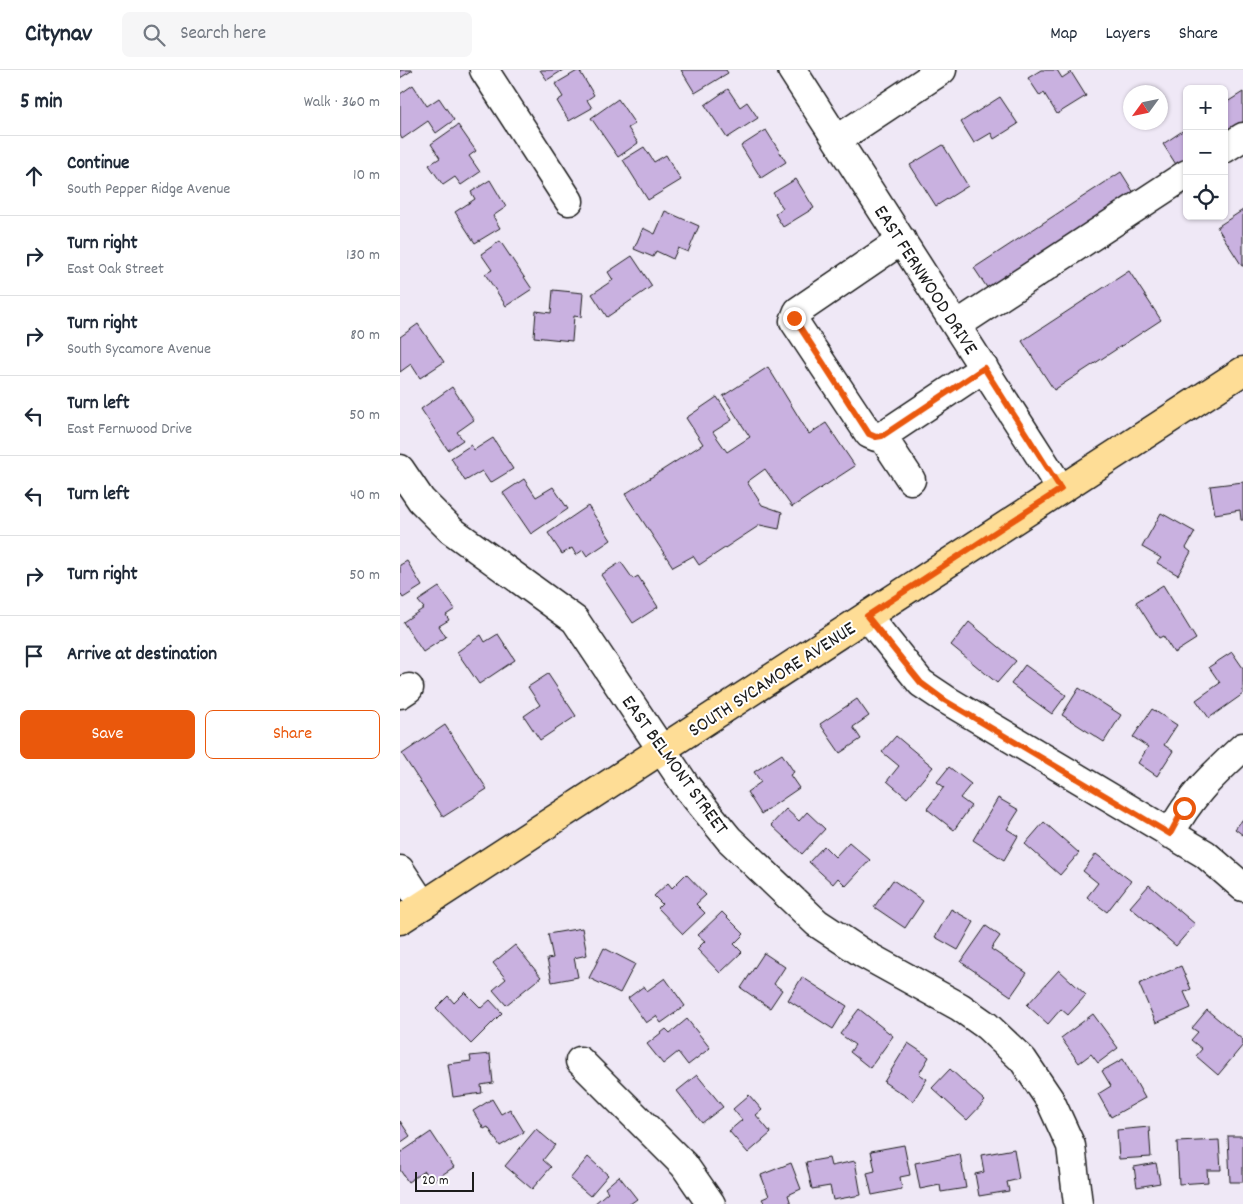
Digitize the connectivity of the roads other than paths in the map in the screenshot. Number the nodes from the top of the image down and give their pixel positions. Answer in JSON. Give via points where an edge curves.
{"nodes":[{"id":1,"x":484,"y":70,"type":"edge"},
{"id":2,"x":792,"y":70,"type":"edge"},
{"id":3,"x":942,"y":70,"type":"edge"},
{"id":4,"x":1243,"y":136,"type":"edge"},
{"id":5,"x":838,"y":139,"type":"junction"},
{"id":6,"x":1228,"y":146,"type":"edge"},
{"id":7,"x":1185,"y":175,"type":"edge"},
{"id":8,"x":569,"y":201,"type":"dead end"},
{"id":9,"x":902,"y":240,"type":"junction"},
{"id":10,"x":957,"y":326,"type":"junction"},
{"id":11,"x":984,"y":368,"type":"junction"},
{"id":12,"x":1243,"y":371,"type":"edge"},
{"id":13,"x":882,"y":436,"type":"junction"},
{"id":14,"x":400,"y":469,"type":"edge"},
{"id":15,"x":910,"y":480,"type":"dead end"},
{"id":16,"x":1061,"y":489,"type":"junction"},
{"id":17,"x":867,"y":616,"type":"junction"},
{"id":18,"x":1243,"y":747,"type":"edge"},
{"id":19,"x":662,"y":750,"type":"junction"},
{"id":20,"x":1170,"y":834,"type":"junction"},
{"id":21,"x":400,"y":870,"type":"edge"},
{"id":22,"x":1243,"y":887,"type":"edge"},
{"id":23,"x":423,"y":905,"type":"junction"},
{"id":24,"x":400,"y":920,"type":"edge"},
{"id":25,"x":580,"y":1061,"type":"dead end"},
{"id":26,"x":711,"y":1204,"type":"edge"},
{"id":27,"x":1078,"y":1204,"type":"edge"}],
"edges":[{"from":1,"to":8,"type":"street"},
{"from":2,"to":5,"type":"street","name":"EAST FERNWOOD DRIVE"},
{"from":3,"to":5,"type":"street"},
{"from":4,"to":6,"type":"street"},
{"from":5,"to":9,"type":"street","name":"EAST FERNWOOD DRIVE"},
{"from":7,"to":10,"type":"street"},
{"from":9,"to":10,"type":"street","name":"EAST FERNWOOD DRIVE"},
{"from":9,"to":13,"type":"street","via":[[798,311],[794,321],[869,434]]},
{"from":10,"to":11,"type":"street","name":"EAST FERNWOOD DRIVE"},
{"from":11,"to":13,"type":"street"},
{"from":11,"to":16,"type":"street","name":"EAST FERNWOOD DRIVE"},
{"from":12,"to":16,"type":"main road","name":"SOUTH SYCAMORE AVENUE"},
{"from":13,"to":15,"type":"street"},
{"from":14,"to":19,"type":"street","name":"EAST BELMONT STREET","via":[[421,500],[451,530],[575,620]]},
{"from":16,"to":17,"type":"main road","name":"SOUTH SYCAMORE AVENUE"},
{"from":17,"to":19,"type":"main road","name":"SOUTH SYCAMORE AVENUE"},
{"from":17,"to":20,"type":"street","via":[[921,683],[944,700]]},
{"from":18,"to":20,"type":"street","via":[[1184,808]]},
{"from":19,"to":23,"type":"main road","name":"SOUTH SYCAMORE AVENUE"},
{"from":19,"to":27,"type":"street","name":"EAST BELMONT STREET","via":[[729,839],[817,923],[864,954],[960,1007],[987,1026],[1024,1060],[1050,1100],[1071,1146]]},
{"from":20,"to":22,"type":"street","via":[[1205,854]]},
{"from":21,"to":23,"type":"street"},
{"from":23,"to":24,"type":"main road","name":"SOUTH SYCAMORE AVENUE"},
{"from":25,"to":26,"type":"street","via":[[684,1165]]}]}
